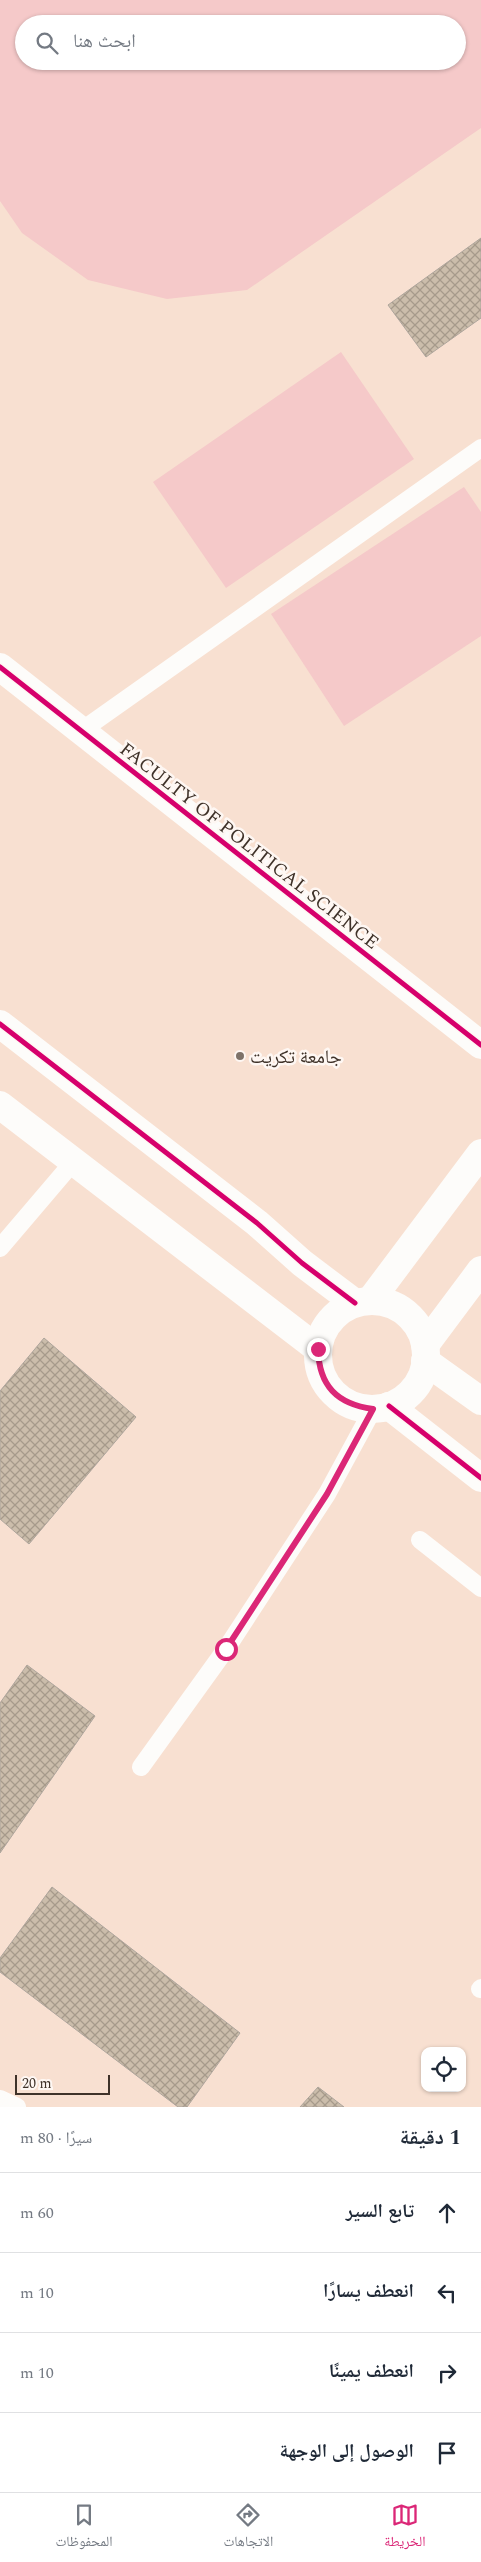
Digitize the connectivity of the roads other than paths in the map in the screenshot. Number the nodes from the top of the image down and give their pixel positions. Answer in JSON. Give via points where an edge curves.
{"nodes":[{"id":1,"x":481,"y":448,"type":"edge"},
{"id":2,"x":0,"y":668,"type":"edge"},
{"id":3,"x":81,"y":731,"type":"junction"},
{"id":4,"x":0,"y":1024,"type":"edge"},
{"id":5,"x":481,"y":1045,"type":"edge"},
{"id":6,"x":0,"y":1104,"type":"edge"},
{"id":7,"x":481,"y":1153,"type":"edge"},
{"id":8,"x":74,"y":1161,"type":"junction"},
{"id":9,"x":0,"y":1248,"type":"edge"},
{"id":10,"x":481,"y":1270,"type":"edge"},
{"id":11,"x":362,"y":1302,"type":"junction"},
{"id":12,"x":318,"y":1349,"type":"junction"},
{"id":13,"x":425,"y":1353,"type":"junction"},
{"id":14,"x":481,"y":1401,"type":"edge"},
{"id":15,"x":381,"y":1407,"type":"junction"},
{"id":16,"x":481,"y":1478,"type":"edge"},
{"id":17,"x":420,"y":1540,"type":"dead end"},
{"id":18,"x":481,"y":1588,"type":"edge"},
{"id":19,"x":141,"y":1767,"type":"dead end"},
{"id":20,"x":0,"y":2098,"type":"edge"},
{"id":21,"x":17,"y":2107,"type":"edge"}],
"edges":[{"from":1,"to":3,"type":"lane"},
{"from":2,"to":3,"type":"street","name":"FACULTY OF POLITICAL SCIENCE"},
{"from":3,"to":5,"type":"street","name":"FACULTY OF POLITICAL SCIENCE"},
{"from":4,"to":11,"type":"street","via":[[257,1223],[302,1263]]},
{"from":6,"to":8,"type":"street"},
{"from":7,"to":11,"type":"street"},
{"from":8,"to":9,"type":"lane"},
{"from":8,"to":12,"type":"street"},
{"from":10,"to":13,"type":"street"},
{"from":11,"to":12,"type":"street","via":[[341,1310],[330,1321]]},
{"from":11,"to":13,"type":"street","via":[[385,1302],[399,1308],[420,1331]]},
{"from":12,"to":15,"type":"street","via":[[318,1364],[332,1392],[351,1404]]},
{"from":13,"to":14,"type":"street"},
{"from":13,"to":15,"type":"street","via":[[421,1376],[414,1389],[402,1399]]},
{"from":15,"to":16,"type":"street"},
{"from":15,"to":19,"type":"lane","via":[[226,1649]]},
{"from":17,"to":18,"type":"lane"},
{"from":20,"to":21,"type":"lane"}]}
